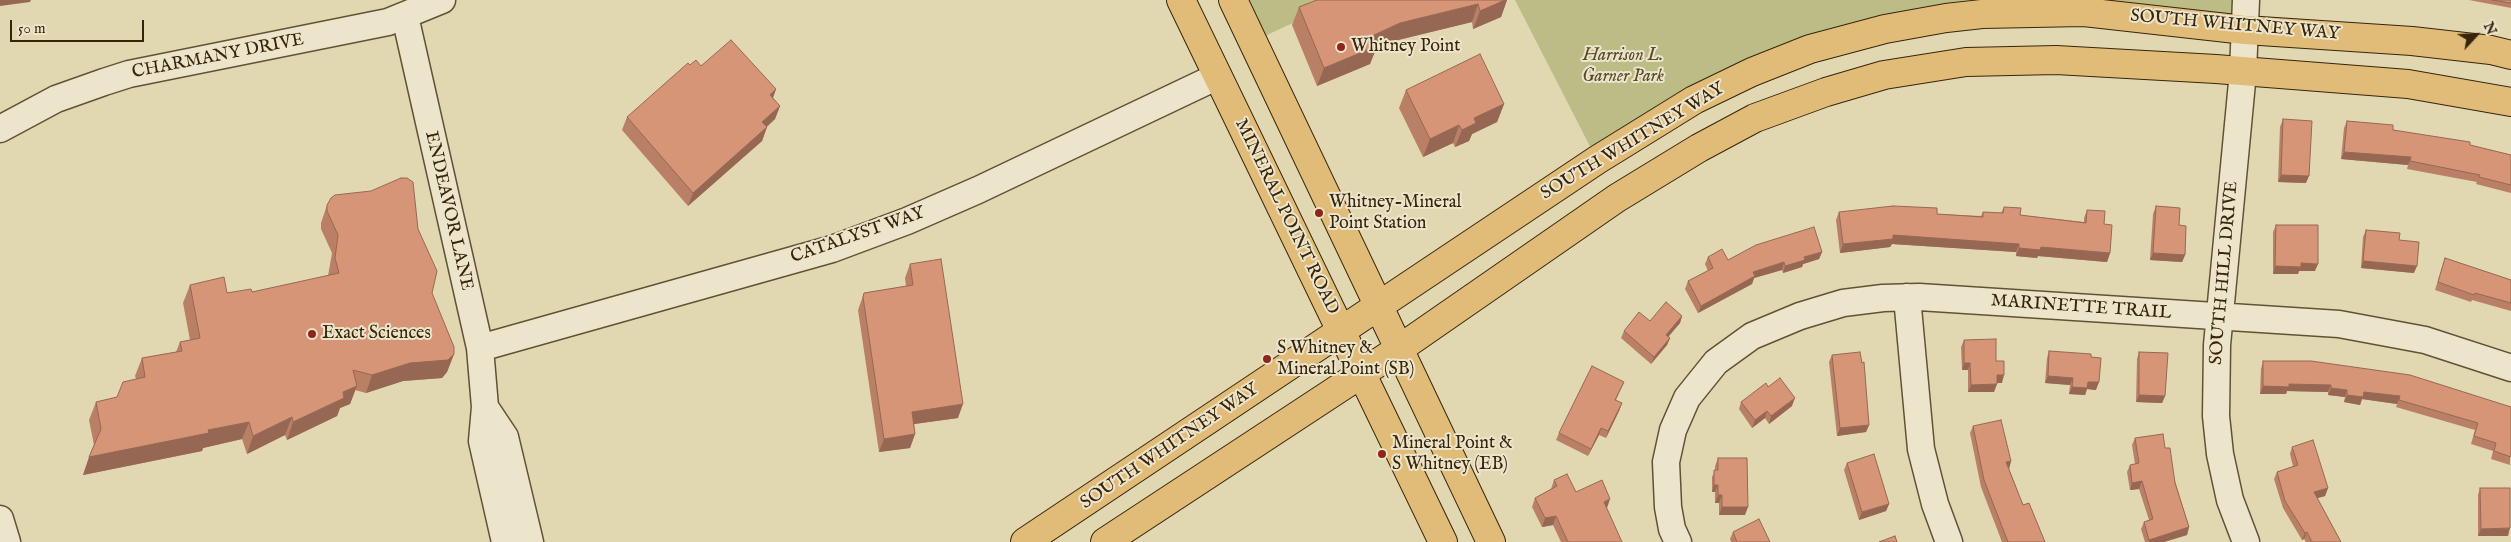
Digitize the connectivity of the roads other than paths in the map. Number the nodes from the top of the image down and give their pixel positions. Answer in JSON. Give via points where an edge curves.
{"nodes":[{"id":1,"x":442,"y":0,"type":"edge"},
{"id":2,"x":1181,"y":0,"type":"edge"},
{"id":3,"x":1233,"y":0,"type":"edge"},
{"id":4,"x":2246,"y":0,"type":"edge"},
{"id":5,"x":405,"y":16,"type":"junction"},
{"id":6,"x":2245,"y":30,"type":"junction"},
{"id":7,"x":2511,"y":56,"type":"edge"},
{"id":8,"x":2243,"y":72,"type":"junction"},
{"id":9,"x":1218,"y":76,"type":"junction"},
{"id":10,"x":2511,"y":102,"type":"edge"},
{"id":11,"x":0,"y":129,"type":"edge"},
{"id":12,"x":1907,"y":297,"type":"junction"},
{"id":13,"x":1379,"y":306,"type":"junction"},
{"id":14,"x":2220,"y":316,"type":"junction"},
{"id":15,"x":1341,"y":332,"type":"junction"},
{"id":16,"x":480,"y":348,"type":"junction"},
{"id":17,"x":1399,"y":349,"type":"junction"},
{"id":18,"x":2511,"y":368,"type":"edge"},
{"id":19,"x":1361,"y":374,"type":"junction"},
{"id":20,"x":485,"y":407,"type":"junction"},
{"id":21,"x":0,"y":519,"type":"edge"},
{"id":22,"x":7,"y":542,"type":"edge"},
{"id":23,"x":505,"y":542,"type":"edge"},
{"id":24,"x":530,"y":542,"type":"edge"},
{"id":25,"x":1026,"y":542,"type":"edge"},
{"id":26,"x":1104,"y":542,"type":"edge"},
{"id":27,"x":1443,"y":542,"type":"edge"},
{"id":28,"x":1491,"y":542,"type":"edge"},
{"id":29,"x":1678,"y":542,"type":"edge"},
{"id":30,"x":1949,"y":542,"type":"edge"},
{"id":31,"x":2246,"y":542,"type":"edge"}],
"edges":[{"from":1,"to":5,"type":"street","name":"CHARMANY DRIVE"},
{"from":2,"to":9,"type":"main road","name":"MINERAL POINT ROAD"},
{"from":3,"to":13,"type":"main road"},
{"from":4,"to":6,"type":"street","name":"SOUTH HILL DRIVE"},
{"from":5,"to":11,"type":"street","name":"CHARMANY DRIVE","via":[[363,28],[129,74],[56,99]]},
{"from":5,"to":16,"type":"street","name":"ENDEAVOR LANE"},
{"from":6,"to":7,"type":"main road","name":"SOUTH WHITNEY WAY","via":[[2412,41],[2491,50]]},
{"from":6,"to":8,"type":"street","name":"SOUTH HILL DRIVE"},
{"from":6,"to":13,"type":"main road","name":"SOUTH WHITNEY WAY","via":[[2084,12],[1982,14],[1885,29],[1810,49],[1694,100],[1597,160]]},
{"from":8,"to":10,"type":"main road","via":[[2408,84]]},
{"from":8,"to":14,"type":"street","name":"SOUTH HILL DRIVE"},
{"from":8,"to":17,"type":"main road","via":[[2056,60],[1966,62],[1884,75],[1826,92],[1755,118],[1699,148],[1617,198]]},
{"from":9,"to":15,"type":"main road","name":"MINERAL POINT ROAD"},
{"from":9,"to":16,"type":"street","name":"CATALYST WAY","via":[[978,190],[832,249]]},
{"from":12,"to":14,"type":"street","name":"MARINETTE TRAIL"},
{"from":12,"to":29,"type":"street","name":"MARINETTE TRAIL","via":[[1843,303],[1800,316],[1752,336],[1716,362],[1687,398],[1673,430],[1666,462],[1668,507]]},
{"from":12,"to":30,"type":"street","via":[[1921,449]]},
{"from":13,"to":15,"type":"main road","name":"SOUTH WHITNEY WAY"},
{"from":13,"to":17,"type":"main road"},
{"from":14,"to":18,"type":"street","name":"MARINETTE TRAIL","via":[[2339,324],[2424,340]]},
{"from":14,"to":31,"type":"street","name":"SOUTH HILL DRIVE","via":[[2216,416],[2220,454],[2230,500]]},
{"from":15,"to":19,"type":"main road","name":"MINERAL POINT ROAD"},
{"from":15,"to":25,"type":"main road","name":"SOUTH WHITNEY WAY"},
{"from":16,"to":20,"type":"street","name":"ENDEAVOR LANE"},
{"from":17,"to":19,"type":"main road"},
{"from":17,"to":28,"type":"main road"},
{"from":19,"to":26,"type":"main road"},
{"from":19,"to":27,"type":"main road","name":"MINERAL POINT ROAD"},
{"from":20,"to":23,"type":"street","name":"ENDEAVOR LANE","via":[[482,441]]},
{"from":20,"to":24,"type":"street","name":"ENDEAVOR LANE","via":[[505,437]]},
{"from":21,"to":22,"type":"street"}]}
